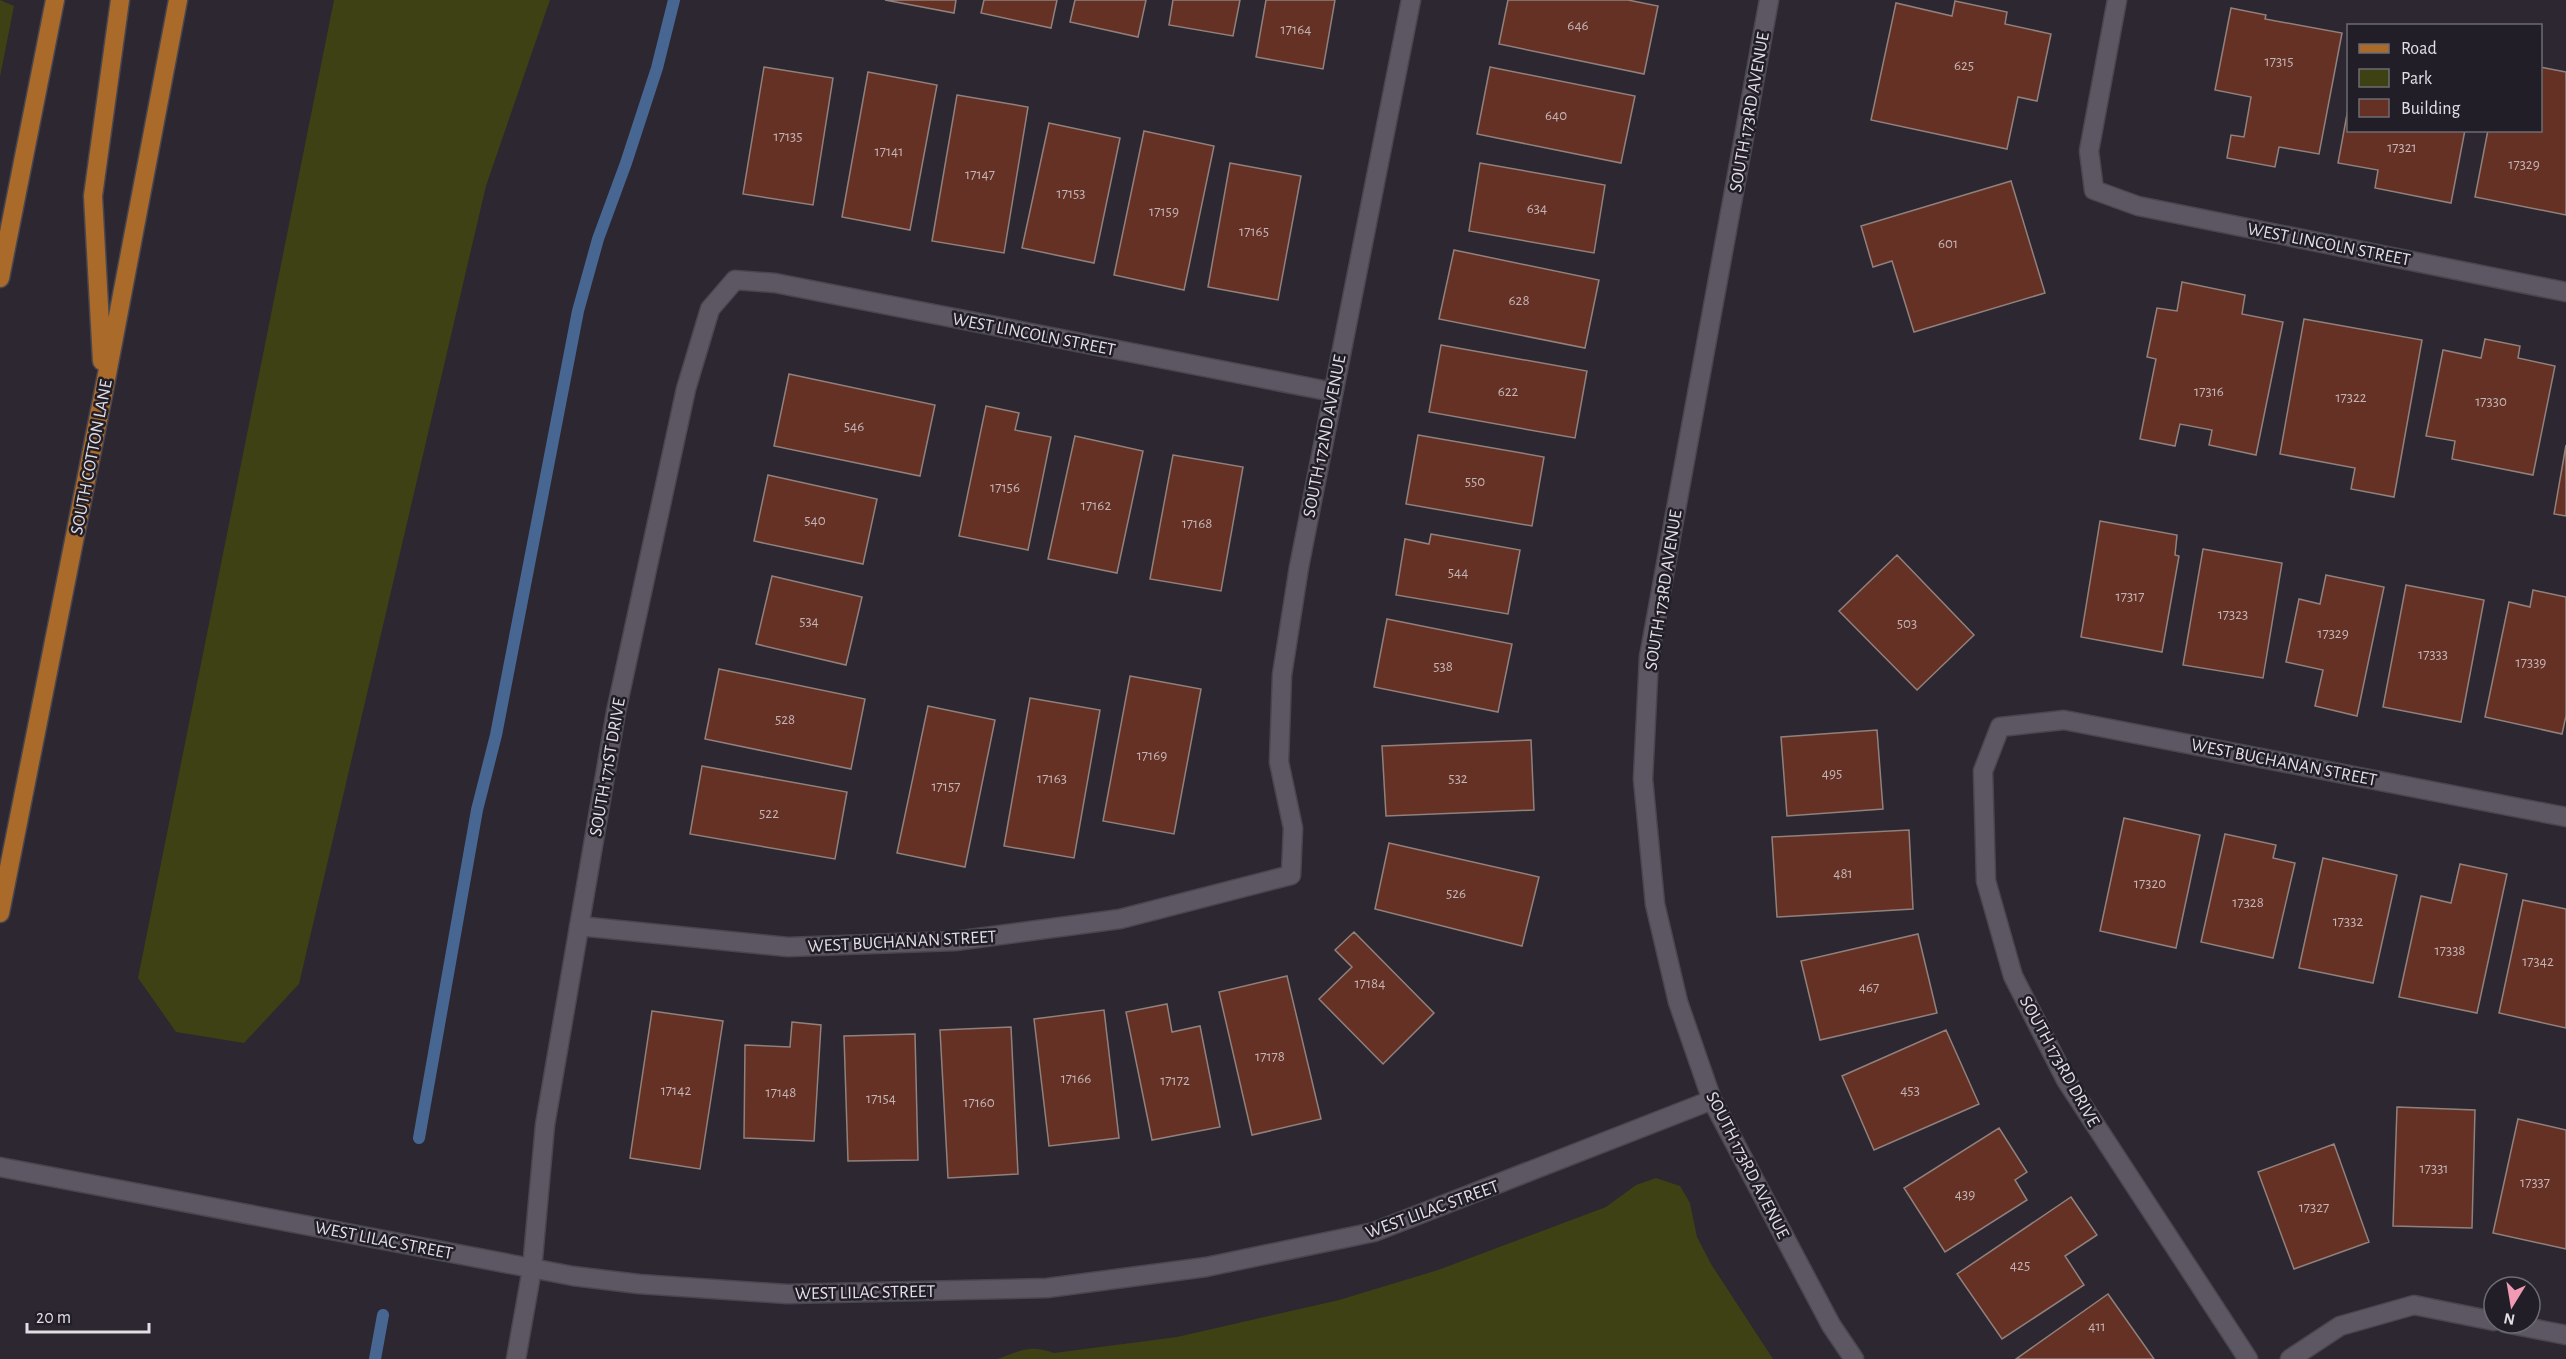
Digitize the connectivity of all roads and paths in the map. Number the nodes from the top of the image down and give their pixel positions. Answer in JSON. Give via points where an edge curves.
{"nodes":[{"id":1,"x":55,"y":0,"type":"edge"},
{"id":2,"x":120,"y":0,"type":"edge"},
{"id":3,"x":178,"y":0,"type":"edge"},
{"id":4,"x":1411,"y":0,"type":"edge"},
{"id":5,"x":1769,"y":0,"type":"edge"},
{"id":6,"x":2117,"y":0,"type":"edge"},
{"id":7,"x":0,"y":278,"type":"edge"},
{"id":8,"x":735,"y":280,"type":"joint"},
{"id":9,"x":2566,"y":292,"type":"edge"},
{"id":10,"x":104,"y":390,"type":"junction"},
{"id":11,"x":1333,"y":393,"type":"junction"},
{"id":12,"x":2000,"y":727,"type":"joint"},
{"id":13,"x":2566,"y":817,"type":"edge"},
{"id":14,"x":1291,"y":875,"type":"joint"},
{"id":15,"x":0,"y":913,"type":"edge"},
{"id":16,"x":579,"y":926,"type":"junction"},
{"id":17,"x":1712,"y":1100,"type":"junction"},
{"id":18,"x":0,"y":1167,"type":"edge"},
{"id":19,"x":532,"y":1269,"type":"junction"},
{"id":20,"x":2482,"y":1319,"type":"edge"},
{"id":21,"x":2542,"y":1330,"type":"edge"},
{"id":22,"x":2566,"y":1335,"type":"edge"},
{"id":23,"x":516,"y":1359,"type":"edge"},
{"id":24,"x":1854,"y":1359,"type":"edge"},
{"id":25,"x":2248,"y":1359,"type":"edge"},
{"id":26,"x":2290,"y":1359,"type":"edge"}],
"edges":[{"from":1,"to":7,"type":"main road"},
{"from":2,"to":10,"type":"main road","via":[[93,196]]},
{"from":3,"to":10,"type":"main road","name":"SOUTH COTTON LANE"},
{"from":4,"to":11,"type":"street","name":"SOUTH 172ND AVENUE"},
{"from":5,"to":17,"type":"street","name":"SOUTH 173RD AVENUE","via":[[1649,657],[1643,779],[1654,904],[1678,1002]]},
{"from":6,"to":9,"type":"street","name":"WEST LINCOLN STREET","via":[[2089,151],[2094,190],[2138,206]]},
{"from":8,"to":11,"type":"street","name":"WEST LINCOLN STREET","via":[[776,283]]},
{"from":8,"to":16,"type":"street","name":"SOUTH 171ST DRIVE","via":[[710,309],[687,389],[616,712]]},
{"from":10,"to":15,"type":"main road","name":"SOUTH COTTON LANE"},
{"from":11,"to":14,"type":"street","name":"SOUTH 172ND AVENUE","via":[[1282,675],[1279,762],[1293,828]]},
{"from":12,"to":13,"type":"street","name":"WEST BUCHANAN STREET","via":[[2064,720]]},
{"from":12,"to":25,"type":"street","name":"SOUTH 173RD DRIVE","via":[[1983,771],[1986,881],[2013,976],[2066,1080]]},
{"from":14,"to":16,"type":"street","name":"WEST BUCHANAN STREET","via":[[1120,919],[955,941],[788,947]]},
{"from":16,"to":19,"type":"street","name":"SOUTH 171ST DRIVE","via":[[545,1125]]},
{"from":17,"to":19,"type":"street","name":"WEST LILAC STREET","via":[[1374,1232],[1206,1267],[1047,1288],[787,1294],[639,1284]]},
{"from":17,"to":24,"type":"street","name":"SOUTH 173RD AVENUE","via":[[1831,1325]]},
{"from":18,"to":19,"type":"street","name":"WEST LILAC STREET"},
{"from":19,"to":23,"type":"street","name":"SOUTH 171ST DRIVE"},
{"from":20,"to":26,"type":"street","via":[[2414,1305],[2340,1326]]},
{"from":21,"to":22,"type":"street"}]}
